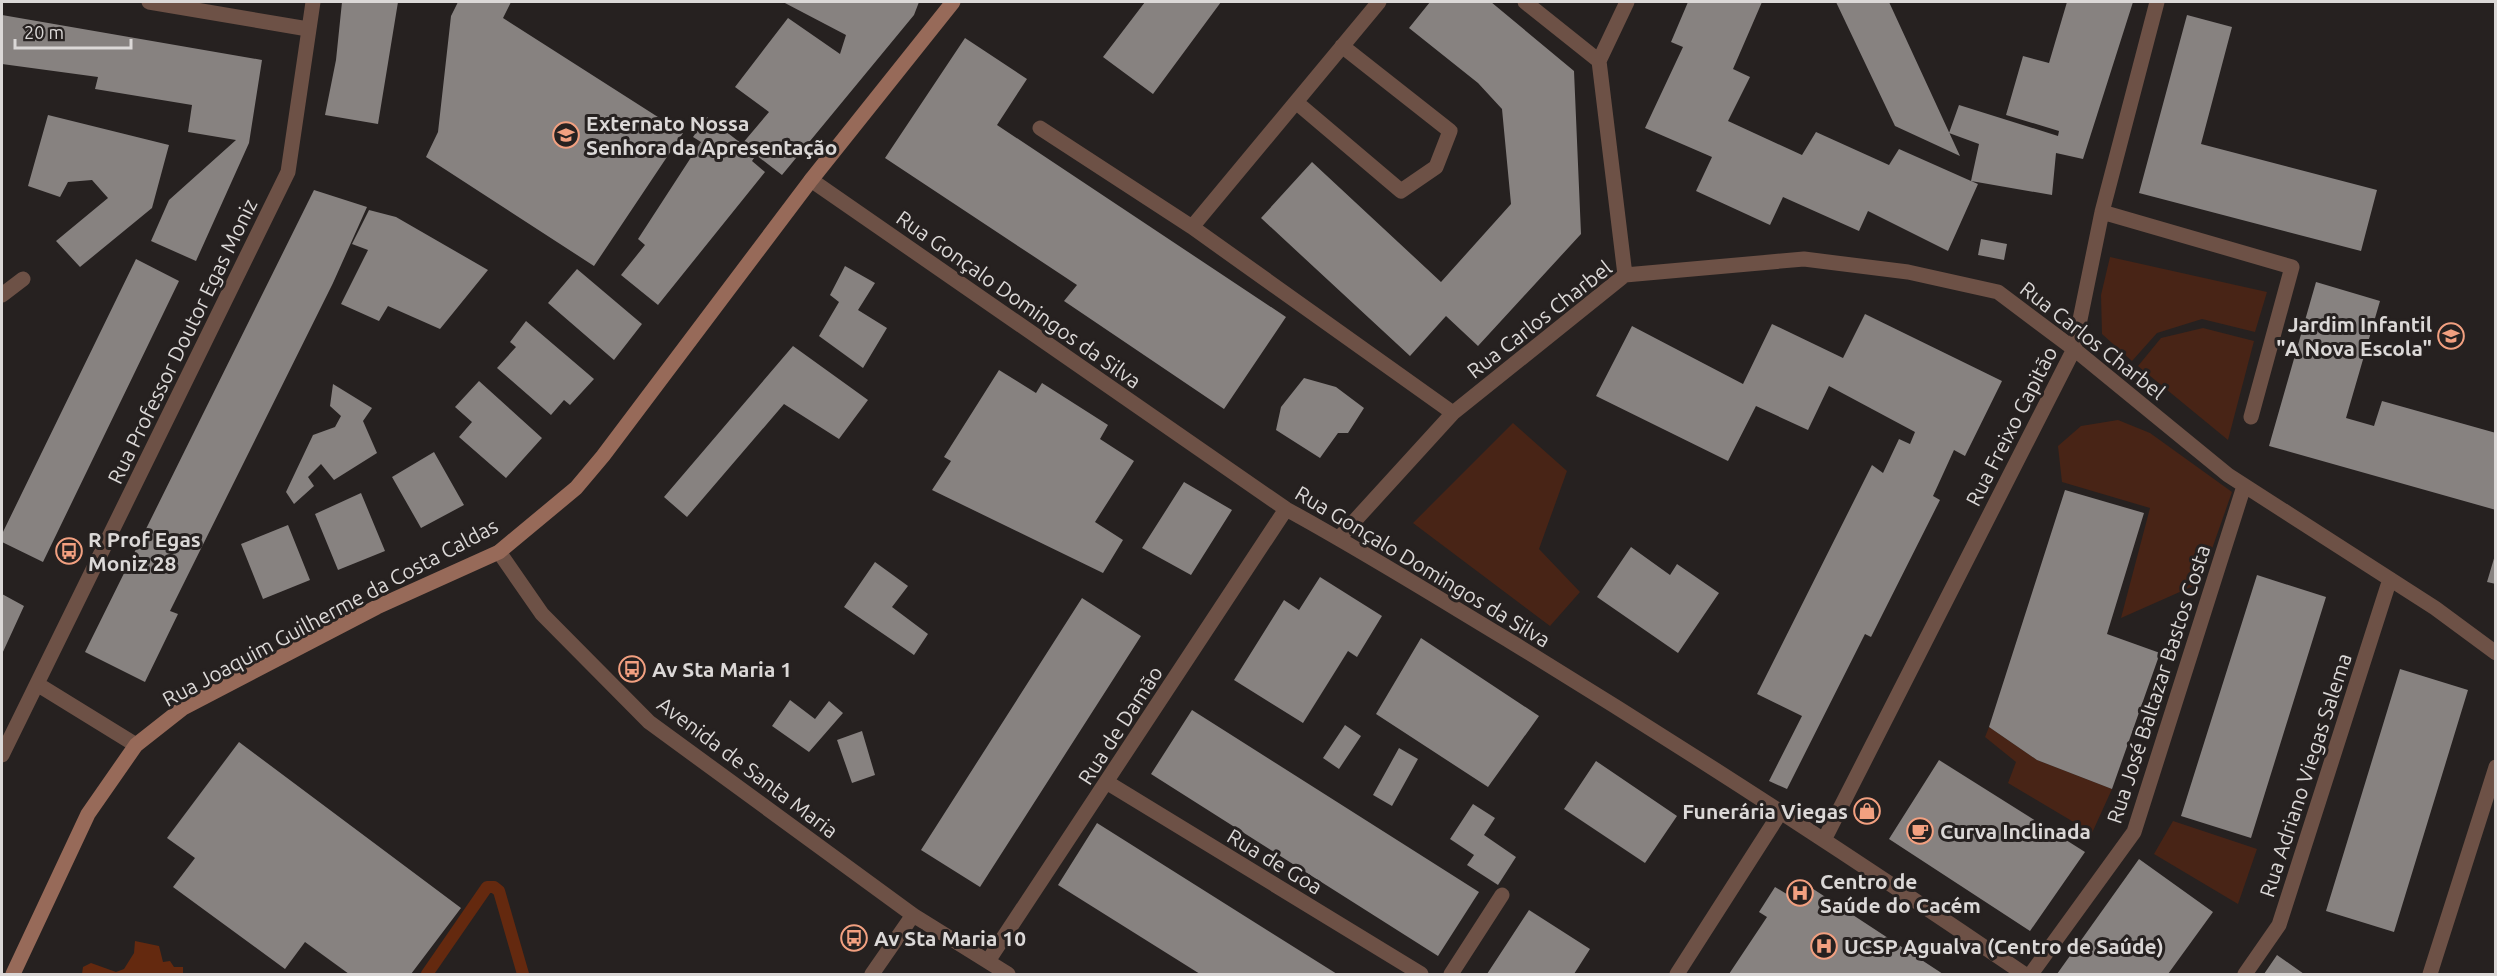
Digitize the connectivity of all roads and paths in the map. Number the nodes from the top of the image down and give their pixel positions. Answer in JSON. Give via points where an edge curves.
{"nodes":[{"id":1,"x":149,"y":2,"type":"edge"},
{"id":2,"x":314,"y":2,"type":"edge"},
{"id":3,"x":953,"y":2,"type":"edge"},
{"id":4,"x":1379,"y":2,"type":"edge"},
{"id":5,"x":1525,"y":2,"type":"edge"},
{"id":6,"x":1627,"y":2,"type":"edge"},
{"id":7,"x":2157,"y":2,"type":"edge"},
{"id":8,"x":308,"y":28,"type":"junction"},
{"id":9,"x":1342,"y":46,"type":"junction"},
{"id":10,"x":1599,"y":62,"type":"junction"},
{"id":11,"x":1296,"y":102,"type":"junction"},
{"id":12,"x":1040,"y":128,"type":"dead end"},
{"id":13,"x":811,"y":180,"type":"junction"},
{"id":14,"x":2102,"y":212,"type":"junction"},
{"id":15,"x":1192,"y":227,"type":"junction"},
{"id":16,"x":1625,"y":275,"type":"junction"},
{"id":17,"x":23,"y":279,"type":"dead end"},
{"id":18,"x":2,"y":295,"type":"edge"},
{"id":19,"x":2074,"y":349,"type":"junction"},
{"id":20,"x":1453,"y":413,"type":"junction"},
{"id":21,"x":2251,"y":417,"type":"dead end"},
{"id":22,"x":2244,"y":486,"type":"junction"},
{"id":23,"x":1286,"y":510,"type":"junction"},
{"id":24,"x":1339,"y":538,"type":"junction"},
{"id":25,"x":499,"y":552,"type":"junction"},
{"id":26,"x":2390,"y":579,"type":"junction"},
{"id":27,"x":2496,"y":653,"type":"edge"},
{"id":28,"x":37,"y":684,"type":"junction"},
{"id":29,"x":136,"y":745,"type":"junction"},
{"id":30,"x":2,"y":755,"type":"edge"},
{"id":31,"x":2496,"y":767,"type":"edge"},
{"id":32,"x":1108,"y":783,"type":"junction"},
{"id":33,"x":1780,"y":813,"type":"junction"},
{"id":34,"x":1824,"y":840,"type":"junction"},
{"id":35,"x":1502,"y":895,"type":"dead end"},
{"id":36,"x":913,"y":915,"type":"junction"},
{"id":37,"x":988,"y":961,"type":"junction"},
{"id":38,"x":13,"y":975,"type":"edge"},
{"id":39,"x":872,"y":975,"type":"edge"},
{"id":40,"x":1008,"y":975,"type":"edge"},
{"id":41,"x":1421,"y":975,"type":"edge"},
{"id":42,"x":1451,"y":975,"type":"edge"},
{"id":43,"x":1677,"y":975,"type":"edge"},
{"id":44,"x":2024,"y":975,"type":"edge"},
{"id":45,"x":2031,"y":975,"type":"edge"},
{"id":46,"x":2245,"y":975,"type":"edge"},
{"id":47,"x":2430,"y":975,"type":"edge"}],
"edges":[{"from":1,"to":8,"type":"street"},
{"from":2,"to":8,"type":"street","name":"Rua Professor Doutor Egas Moniz"},
{"from":3,"to":13,"type":"street","name":"Rua Joaquim Guilherme da Costa Caldas"},
{"from":4,"to":9,"type":"street"},
{"from":5,"to":10,"type":"street"},
{"from":6,"to":10,"type":"street"},
{"from":7,"to":14,"type":"street","name":"Rua Freixo Capitão"},
{"from":8,"to":28,"type":"street","name":"Rua Professor Doutor Egas Moniz","via":[[288,172]]},
{"from":9,"to":11,"type":"street"},
{"from":9,"to":11,"type":"street","via":[[1450,131],[1436,166],[1401,191]]},
{"from":10,"to":16,"type":"street"},
{"from":11,"to":15,"type":"street"},
{"from":12,"to":15,"type":"street"},
{"from":13,"to":23,"type":"street","name":"Rua Gonçalo Domingos da Silva"},
{"from":13,"to":25,"type":"street","name":"Rua Joaquim Guilherme da Costa Caldas","via":[[603,456],[576,488]]},
{"from":14,"to":19,"type":"street","name":"Rua Freixo Capitão"},
{"from":14,"to":21,"type":"street","via":[[2292,267]]},
{"from":15,"to":20,"type":"street"},
{"from":16,"to":19,"type":"street","name":"Rua Carlos Charbel","via":[[1804,259],[1908,272],[1998,292]]},
{"from":16,"to":20,"type":"street","name":"Rua Carlos Charbel"},
{"from":17,"to":18,"type":"street"},
{"from":19,"to":22,"type":"street","name":"Rua Carlos Charbel"},
{"from":19,"to":34,"type":"street","name":"Rua Freixo Capitão"},
{"from":20,"to":24,"type":"street","name":"Rua Carlos Charbel"},
{"from":22,"to":26,"type":"street","name":"Rua Carlos Charbel"},
{"from":22,"to":45,"type":"street","name":"Rua José Baltazar Bastos Costa","via":[[2134,832]]},
{"from":23,"to":24,"type":"street","name":"Rua Gonçalo Domingos da Silva"},
{"from":23,"to":32,"type":"street","name":"Rua de Damão"},
{"from":24,"to":33,"type":"street","name":"Rua Gonçalo Domingos da Silva","via":[[1594,693]]},
{"from":25,"to":29,"type":"street","name":"Rua Joaquim Guilherme da Costa Caldas","via":[[377,607],[183,708]]},
{"from":25,"to":36,"type":"street","name":"Avenida de Santa Maria","via":[[542,614],[649,722]]},
{"from":26,"to":27,"type":"street","name":"Rua Carlos Charbel"},
{"from":26,"to":46,"type":"street","name":"Rua Adriano Viegas Salema","via":[[2279,925]]},
{"from":28,"to":29,"type":"street"},
{"from":28,"to":30,"type":"street","name":"Rua Professor Doutor Egas Moniz"},
{"from":29,"to":38,"type":"street","name":"Rua Joaquim Guilherme da Costa Caldas","via":[[87,814]]},
{"from":31,"to":47,"type":"street"},
{"from":32,"to":37,"type":"street","name":"Rua de Damão"},
{"from":32,"to":41,"type":"street","name":"Rua de Goa"},
{"from":33,"to":34,"type":"street","name":"Rua Gonçalo Domingos da Silva"},
{"from":33,"to":43,"type":"street"},
{"from":34,"to":44,"type":"street","name":"Rua Gonçalo Domingos da Silva"},
{"from":35,"to":42,"type":"street"},
{"from":36,"to":37,"type":"street","name":"Avenida de Santa Maria"},
{"from":36,"to":39,"type":"street"},
{"from":37,"to":40,"type":"street","name":"Avenida de Santa Maria"}]}
